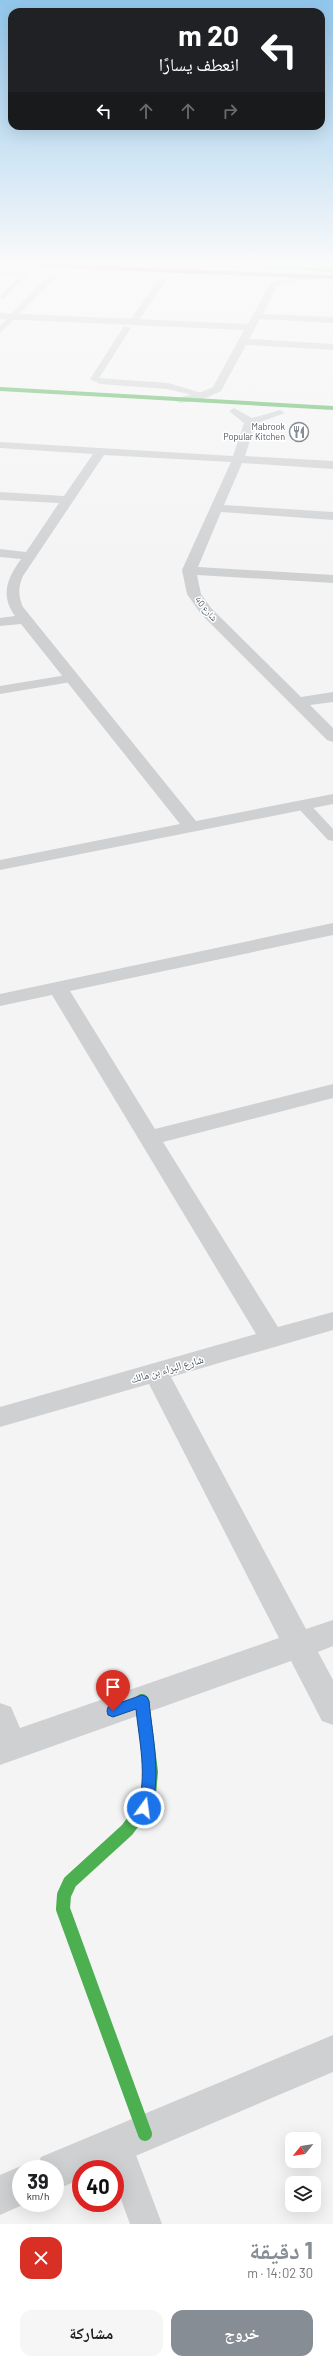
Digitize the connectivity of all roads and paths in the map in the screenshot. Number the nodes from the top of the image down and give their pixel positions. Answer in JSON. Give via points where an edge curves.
{"nodes":[{"id":1,"x":103,"y":366,"type":"edge"},
{"id":2,"x":229,"y":366,"type":"edge"},
{"id":3,"x":0,"y":389,"type":"edge"},
{"id":4,"x":217,"y":389,"type":"junction"},
{"id":5,"x":202,"y":396,"type":"junction"},
{"id":6,"x":0,"y":398,"type":"edge"},
{"id":7,"x":181,"y":400,"type":"junction"},
{"id":8,"x":231,"y":407,"type":"junction"},
{"id":9,"x":333,"y":408,"type":"edge"},
{"id":10,"x":280,"y":413,"type":"junction"},
{"id":11,"x":333,"y":416,"type":"edge"},
{"id":12,"x":250,"y":422,"type":"junction"},
{"id":13,"x":0,"y":445,"type":"edge"},
{"id":14,"x":101,"y":451,"type":"junction"},
{"id":15,"x":238,"y":460,"type":"junction"},
{"id":16,"x":333,"y":465,"type":"edge"},
{"id":17,"x":0,"y":496,"type":"edge"},
{"id":18,"x":68,"y":500,"type":"junction"},
{"id":19,"x":216,"y":508,"type":"junction"},
{"id":20,"x":333,"y":516,"type":"edge"},
{"id":21,"x":0,"y":553,"type":"edge"},
{"id":22,"x":31,"y":556,"type":"junction"},
{"id":23,"x":189,"y":570,"type":"junction"},
{"id":24,"x":333,"y":579,"type":"edge"},
{"id":25,"x":24,"y":618,"type":"junction"},
{"id":26,"x":0,"y":622,"type":"edge"},
{"id":27,"x":73,"y":678,"type":"junction"},
{"id":28,"x":0,"y":690,"type":"edge"},
{"id":29,"x":333,"y":697,"type":"edge"},
{"id":30,"x":298,"y":702,"type":"junction"},
{"id":31,"x":333,"y":738,"type":"edge"},
{"id":32,"x":333,"y":799,"type":"edge"},
{"id":33,"x":303,"y":805,"type":"junction"},
{"id":34,"x":192,"y":826,"type":"junction"},
{"id":35,"x":333,"y":837,"type":"edge"},
{"id":36,"x":0,"y":865,"type":"edge"},
{"id":37,"x":333,"y":929,"type":"edge"},
{"id":38,"x":58,"y":988,"type":"junction"},
{"id":39,"x":0,"y":1000,"type":"edge"},
{"id":40,"x":333,"y":1091,"type":"edge"},
{"id":41,"x":149,"y":1138,"type":"junction"},
{"id":42,"x":333,"y":1321,"type":"edge"},
{"id":43,"x":272,"y":1339,"type":"junction"},
{"id":44,"x":156,"y":1372,"type":"junction"},
{"id":45,"x":0,"y":1417,"type":"edge"},
{"id":46,"x":333,"y":1633,"type":"edge"},
{"id":47,"x":298,"y":1646,"type":"junction"},
{"id":48,"x":142,"y":1701,"type":"junction"},
{"id":49,"x":333,"y":1711,"type":"edge"},
{"id":50,"x":0,"y":1717,"type":"edge"},
{"id":51,"x":6,"y":1748,"type":"edge"},
{"id":52,"x":333,"y":2053,"type":"edge"},
{"id":53,"x":131,"y":2139,"type":"junction"},
{"id":54,"x":64,"y":2167,"type":"edge"},
{"id":55,"x":12,"y":2190,"type":"edge"},
{"id":56,"x":0,"y":2195,"type":"edge"},
{"id":57,"x":146,"y":2224,"type":"edge"}],
"edges":[{"from":1,"to":5,"type":"lane","via":[[94,379],[168,386]]},
{"from":2,"to":4,"type":"street"},
{"from":3,"to":7,"type":"main road"},
{"from":4,"to":5,"type":"street"},
{"from":4,"to":8,"type":"street"},
{"from":5,"to":7,"type":"street"},
{"from":6,"to":8,"type":"main road"},
{"from":7,"to":8,"type":"main road"},
{"from":8,"to":9,"type":"main road"},
{"from":8,"to":10,"type":"main road"},
{"from":8,"to":12,"type":"street"},
{"from":10,"to":11,"type":"main road"},
{"from":10,"to":12,"type":"street"},
{"from":12,"to":15,"type":"street"},
{"from":13,"to":14,"type":"street"},
{"from":14,"to":15,"type":"street"},
{"from":14,"to":18,"type":"street"},
{"from":15,"to":16,"type":"street"},
{"from":15,"to":19,"type":"street"},
{"from":17,"to":18,"type":"street"},
{"from":18,"to":22,"type":"street"},
{"from":19,"to":20,"type":"street"},
{"from":19,"to":23,"type":"street"},
{"from":21,"to":22,"type":"street"},
{"from":22,"to":25,"type":"street","via":[[11,586],[11,597]]},
{"from":23,"to":24,"type":"street"},
{"from":23,"to":30,"type":"street","name":"شارع 40","via":[[191,586],[199,603]]},
{"from":25,"to":26,"type":"street"},
{"from":25,"to":27,"type":"street"},
{"from":27,"to":28,"type":"lane"},
{"from":27,"to":34,"type":"street"},
{"from":29,"to":30,"type":"street"},
{"from":30,"to":31,"type":"street","name":"شارع 40"},
{"from":32,"to":33,"type":"street"},
{"from":33,"to":34,"type":"street"},
{"from":33,"to":35,"type":"lane"},
{"from":34,"to":36,"type":"street"},
{"from":37,"to":38,"type":"street"},
{"from":38,"to":39,"type":"street"},
{"from":38,"to":41,"type":"street"},
{"from":40,"to":41,"type":"street"},
{"from":41,"to":43,"type":"street"},
{"from":42,"to":43,"type":"street","name":"شارع البراء بن مالك"},
{"from":43,"to":44,"type":"street","name":"شارع البراء بن مالك"},
{"from":44,"to":45,"type":"street","name":"شارع البراء بن مالك"},
{"from":44,"to":47,"type":"street"},
{"from":46,"to":47,"type":"street"},
{"from":47,"to":48,"type":"street"},
{"from":47,"to":49,"type":"street"},
{"from":48,"to":51,"type":"street"},
{"from":48,"to":53,"type":"main road","via":[[149,1780],[149,1794],[144,1808],[137,1820],[70,1882],[64,1895],[62,1909]]},
{"from":50,"to":51,"type":"street"},
{"from":52,"to":53,"type":"street"},
{"from":53,"to":54,"type":"street"},
{"from":53,"to":57,"type":"lane"},
{"from":55,"to":56,"type":"street"}]}
